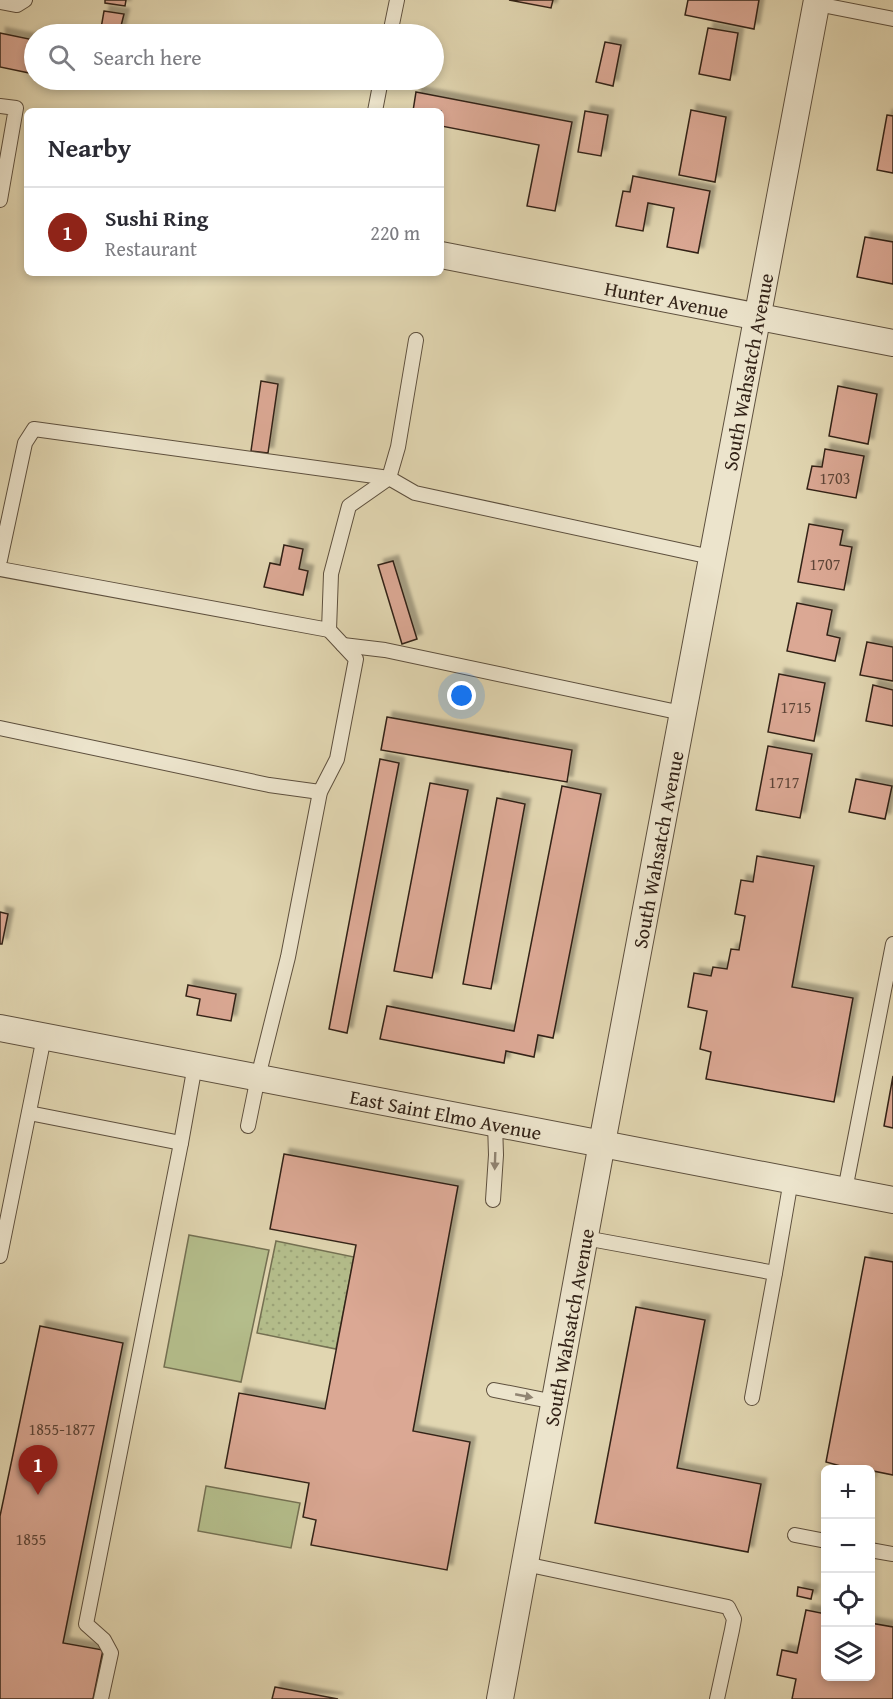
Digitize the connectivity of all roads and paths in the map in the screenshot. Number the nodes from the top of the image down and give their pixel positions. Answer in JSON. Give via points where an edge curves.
{"nodes":[{"id":1,"x":25,"y":0,"type":"edge"},
{"id":2,"x":397,"y":0,"type":"edge"},
{"id":3,"x":0,"y":2,"type":"edge"},
{"id":4,"x":817,"y":2,"type":"edge"},
{"id":5,"x":893,"y":19,"type":"edge"},
{"id":6,"x":392,"y":24,"type":"edge"},
{"id":7,"x":379,"y":90,"type":"edge"},
{"id":8,"x":0,"y":106,"type":"edge"},
{"id":9,"x":376,"y":108,"type":"edge"},
{"id":10,"x":0,"y":200,"type":"edge"},
{"id":11,"x":444,"y":256,"type":"edge"},
{"id":12,"x":756,"y":315,"type":"junction"},
{"id":13,"x":416,"y":340,"type":"dead end"},
{"id":14,"x":893,"y":343,"type":"edge"},
{"id":15,"x":388,"y":478,"type":"junction"},
{"id":16,"x":711,"y":557,"type":"junction"},
{"id":17,"x":0,"y":560,"type":"edge"},
{"id":18,"x":0,"y":569,"type":"edge"},
{"id":19,"x":329,"y":630,"type":"junction"},
{"id":20,"x":343,"y":645,"type":"junction"},
{"id":21,"x":682,"y":713,"type":"junction"},
{"id":22,"x":0,"y":728,"type":"edge"},
{"id":23,"x":320,"y":792,"type":"junction"},
{"id":24,"x":893,"y":944,"type":"edge"},
{"id":25,"x":0,"y":1028,"type":"edge"},
{"id":26,"x":44,"y":1037,"type":"junction"},
{"id":27,"x":195,"y":1065,"type":"junction"},
{"id":28,"x":258,"y":1077,"type":"junction"},
{"id":29,"x":29,"y":1113,"type":"junction"},
{"id":30,"x":495,"y":1122,"type":"junction"},
{"id":31,"x":248,"y":1126,"type":"dead end"},
{"id":32,"x":181,"y":1143,"type":"junction"},
{"id":33,"x":602,"y":1143,"type":"junction"},
{"id":34,"x":791,"y":1180,"type":"junction"},
{"id":35,"x":845,"y":1190,"type":"junction"},
{"id":36,"x":493,"y":1200,"type":"dead end"},
{"id":37,"x":893,"y":1200,"type":"edge"},
{"id":38,"x":5,"y":1203,"type":"edge"},
{"id":39,"x":585,"y":1238,"type":"junction"},
{"id":40,"x":0,"y":1256,"type":"edge"},
{"id":41,"x":774,"y":1273,"type":"junction"},
{"id":42,"x":494,"y":1390,"type":"dead end"},
{"id":43,"x":752,"y":1398,"type":"dead end"},
{"id":44,"x":555,"y":1402,"type":"junction"},
{"id":45,"x":795,"y":1535,"type":"dead end"},
{"id":46,"x":821,"y":1540,"type":"edge"},
{"id":47,"x":875,"y":1551,"type":"edge"},
{"id":48,"x":893,"y":1554,"type":"edge"},
{"id":49,"x":525,"y":1564,"type":"junction"},
{"id":50,"x":101,"y":1699,"type":"edge"},
{"id":51,"x":500,"y":1699,"type":"edge"},
{"id":52,"x":717,"y":1699,"type":"edge"}],
"edges":[{"from":1,"to":3,"type":"lane","via":[[17,5]]},
{"from":2,"to":6,"type":"lane"},
{"from":4,"to":5,"type":"lane"},
{"from":4,"to":12,"type":"street","name":"South Wahsatch Avenue"},
{"from":7,"to":9,"type":"lane"},
{"from":8,"to":10,"type":"lane","via":[[16,108]]},
{"from":11,"to":12,"type":"street","name":"Hunter Avenue"},
{"from":12,"to":14,"type":"street","name":"Hunter Avenue"},
{"from":12,"to":16,"type":"street","name":"South Wahsatch Avenue"},
{"from":13,"to":15,"type":"lane","via":[[398,447]]},
{"from":15,"to":16,"type":"lane","via":[[415,493]]},
{"from":15,"to":17,"type":"lane","via":[[34,429],[25,442]]},
{"from":15,"to":19,"type":"lane","via":[[349,506],[331,574]]},
{"from":16,"to":21,"type":"street","name":"South Wahsatch Avenue"},
{"from":18,"to":19,"type":"lane"},
{"from":19,"to":20,"type":"lane"},
{"from":20,"to":21,"type":"lane","via":[[385,650]]},
{"from":20,"to":23,"type":"lane","via":[[356,659],[337,759]]},
{"from":21,"to":33,"type":"street","name":"South Wahsatch Avenue"},
{"from":22,"to":23,"type":"lane","via":[[269,785]]},
{"from":23,"to":28,"type":"lane","via":[[288,957]]},
{"from":24,"to":35,"type":"lane"},
{"from":25,"to":26,"type":"street","name":"East Saint Elmo Avenue"},
{"from":26,"to":27,"type":"street","name":"East Saint Elmo Avenue"},
{"from":26,"to":29,"type":"lane"},
{"from":27,"to":28,"type":"street","name":"East Saint Elmo Avenue"},
{"from":27,"to":32,"type":"lane"},
{"from":28,"to":30,"type":"street","name":"East Saint Elmo Avenue"},
{"from":28,"to":31,"type":"lane"},
{"from":29,"to":32,"type":"lane"},
{"from":29,"to":38,"type":"lane"},
{"from":30,"to":33,"type":"street","name":"East Saint Elmo Avenue"},
{"from":30,"to":36,"type":"lane","one_way":true},
{"from":32,"to":50,"type":"lane","via":[[86,1624],[104,1640],[111,1653]]},
{"from":33,"to":34,"type":"street","name":"East Saint Elmo Avenue"},
{"from":33,"to":39,"type":"street","name":"South Wahsatch Avenue"},
{"from":34,"to":35,"type":"street","name":"East Saint Elmo Avenue"},
{"from":34,"to":41,"type":"lane"},
{"from":35,"to":37,"type":"street","name":"East Saint Elmo Avenue"},
{"from":38,"to":40,"type":"lane"},
{"from":39,"to":41,"type":"lane"},
{"from":39,"to":44,"type":"street","name":"South Wahsatch Avenue"},
{"from":41,"to":43,"type":"lane"},
{"from":42,"to":44,"type":"lane","one_way":true},
{"from":44,"to":49,"type":"street","name":"South Wahsatch Avenue"},
{"from":45,"to":46,"type":"lane"},
{"from":47,"to":48,"type":"lane"},
{"from":49,"to":51,"type":"street","name":"South Wahsatch Avenue"},
{"from":49,"to":52,"type":"lane","via":[[728,1608],[734,1619]]}]}
